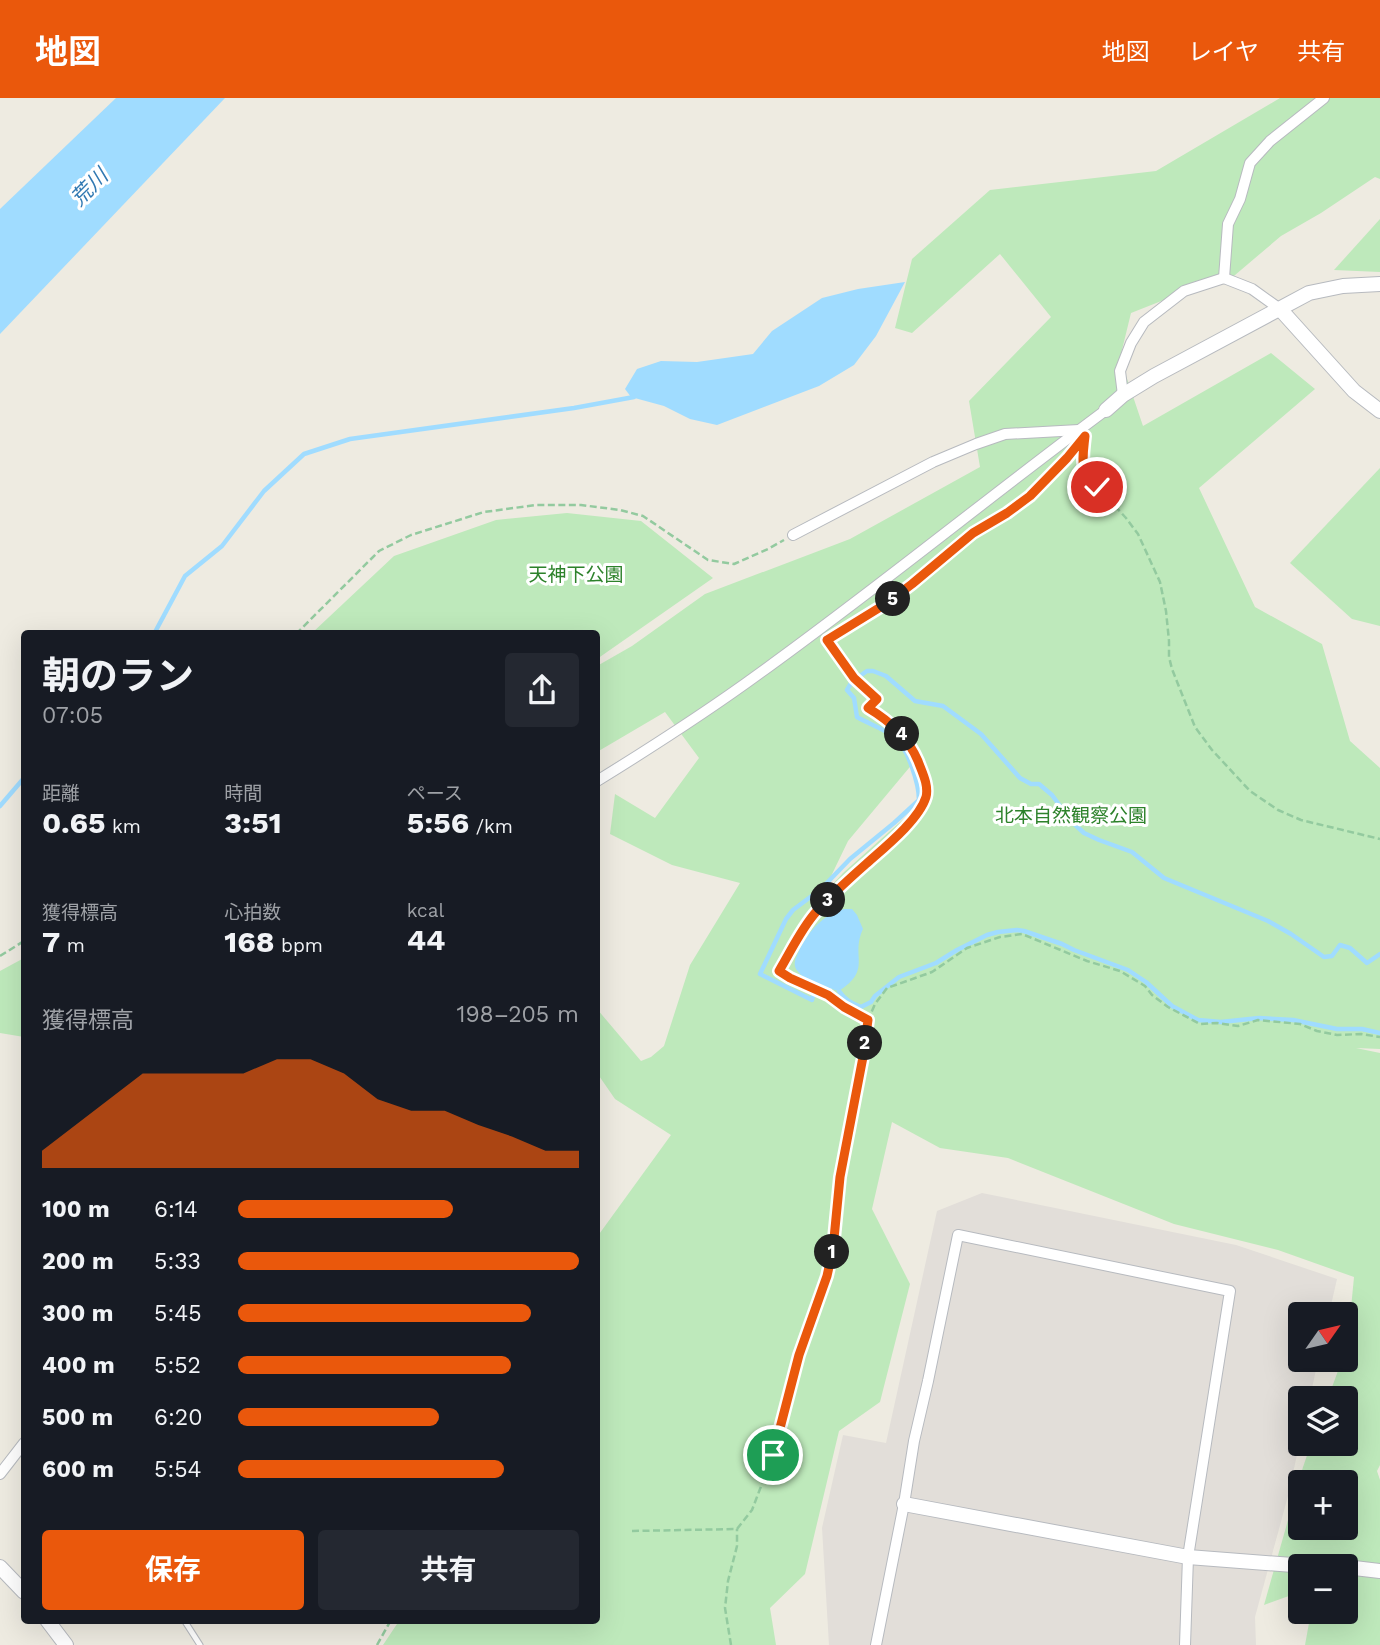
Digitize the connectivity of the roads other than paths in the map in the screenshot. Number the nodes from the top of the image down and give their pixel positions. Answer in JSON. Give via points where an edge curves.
{"nodes":[{"id":1,"x":1324,"y":98,"type":"edge"},
{"id":2,"x":1224,"y":278,"type":"junction"},
{"id":3,"x":1380,"y":284,"type":"edge"},
{"id":4,"x":1280,"y":309,"type":"junction"},
{"id":5,"x":1123,"y":395,"type":"junction"},
{"id":6,"x":1106,"y":410,"type":"joint"},
{"id":7,"x":1380,"y":411,"type":"edge"},
{"id":8,"x":1079,"y":430,"type":"junction"},
{"id":9,"x":793,"y":535,"type":"road end"},
{"id":10,"x":600,"y":779,"type":"edge"},
{"id":11,"x":21,"y":1447,"type":"edge"},
{"id":12,"x":1,"y":1470,"type":"edge"},
{"id":13,"x":904,"y":1504,"type":"junction"},
{"id":14,"x":1188,"y":1557,"type":"junction"},
{"id":15,"x":1288,"y":1565,"type":"edge"},
{"id":16,"x":0,"y":1567,"type":"edge"},
{"id":17,"x":1358,"y":1568,"type":"edge"},
{"id":18,"x":1380,"y":1571,"type":"edge"},
{"id":19,"x":21,"y":1589,"type":"edge"},
{"id":20,"x":50,"y":1624,"type":"edge"},
{"id":21,"x":187,"y":1624,"type":"edge"},
{"id":22,"x":66,"y":1645,"type":"edge"},
{"id":23,"x":200,"y":1645,"type":"edge"},
{"id":24,"x":876,"y":1645,"type":"edge"},
{"id":25,"x":1185,"y":1645,"type":"edge"}],
"edges":[{"from":1,"to":2,"type":"street","via":[[1250,163],[1228,223]]},
{"from":2,"to":4,"type":"street","via":[[1252,289]]},
{"from":2,"to":5,"type":"street","via":[[1184,291],[1144,322],[1120,371]]},
{"from":3,"to":4,"type":"street","via":[[1309,293]]},
{"from":4,"to":5,"type":"street"},
{"from":4,"to":7,"type":"street","via":[[1354,391]]},
{"from":5,"to":6,"type":"street"},
{"from":6,"to":8,"type":"street"},
{"from":8,"to":9,"type":"street","via":[[1004,434],[976,444]]},
{"from":8,"to":10,"type":"street","via":[[759,674]]},
{"from":11,"to":12,"type":"street"},
{"from":13,"to":14,"type":"street"},
{"from":13,"to":14,"type":"street","via":[[958,1235],[1230,1291]]},
{"from":13,"to":24,"type":"street"},
{"from":14,"to":15,"type":"street"},
{"from":14,"to":25,"type":"street"},
{"from":16,"to":19,"type":"street"},
{"from":17,"to":18,"type":"street"},
{"from":20,"to":22,"type":"street"},
{"from":21,"to":23,"type":"lane"}]}
